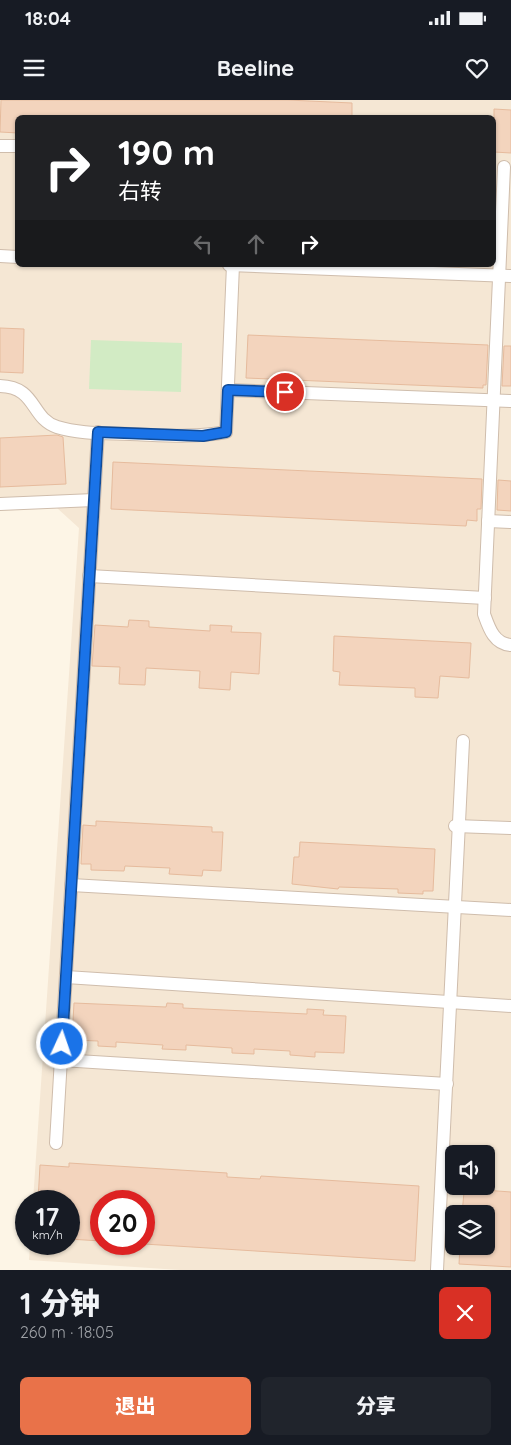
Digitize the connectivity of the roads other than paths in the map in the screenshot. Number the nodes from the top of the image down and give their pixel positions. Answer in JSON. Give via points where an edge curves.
{"nodes":[{"id":1,"x":0,"y":146,"type":"edge"},
{"id":2,"x":15,"y":146,"type":"edge"},
{"id":3,"x":503,"y":167,"type":"edge"},
{"id":4,"x":0,"y":256,"type":"edge"},
{"id":5,"x":15,"y":257,"type":"edge"},
{"id":6,"x":233,"y":267,"type":"edge"},
{"id":7,"x":287,"y":267,"type":"edge"},
{"id":8,"x":505,"y":275,"type":"edge"},
{"id":9,"x":0,"y":386,"type":"edge"},
{"id":10,"x":228,"y":390,"type":"junction"},
{"id":11,"x":493,"y":400,"type":"junction"},
{"id":12,"x":511,"y":401,"type":"edge"},
{"id":13,"x":98,"y":432,"type":"junction"},
{"id":14,"x":94,"y":500,"type":"junction"},
{"id":15,"x":0,"y":504,"type":"edge"},
{"id":16,"x":488,"y":521,"type":"junction"},
{"id":17,"x":511,"y":522,"type":"edge"},
{"id":18,"x":90,"y":576,"type":"junction"},
{"id":19,"x":484,"y":598,"type":"junction"},
{"id":20,"x":511,"y":645,"type":"edge"},
{"id":21,"x":463,"y":741,"type":"dead end"},
{"id":22,"x":457,"y":826,"type":"junction"},
{"id":23,"x":511,"y":828,"type":"edge"},
{"id":24,"x":71,"y":885,"type":"junction"},
{"id":25,"x":455,"y":906,"type":"junction"},
{"id":26,"x":511,"y":910,"type":"edge"},
{"id":27,"x":66,"y":977,"type":"junction"},
{"id":28,"x":450,"y":1002,"type":"junction"},
{"id":29,"x":511,"y":1006,"type":"edge"},
{"id":30,"x":61,"y":1060,"type":"junction"},
{"id":31,"x":447,"y":1084,"type":"junction"},
{"id":32,"x":56,"y":1143,"type":"dead end"},
{"id":33,"x":438,"y":1270,"type":"edge"}],
"edges":[{"from":1,"to":2,"type":"lane"},
{"from":3,"to":8,"type":"lane"},
{"from":4,"to":5,"type":"lane"},
{"from":6,"to":10,"type":"lane"},
{"from":7,"to":8,"type":"lane"},
{"from":8,"to":11,"type":"lane"},
{"from":9,"to":13,"type":"lane","via":[[12,387],[27,395],[43,418],[56,426]]},
{"from":10,"to":11,"type":"lane"},
{"from":10,"to":13,"type":"lane","via":[[226,432],[203,436]]},
{"from":11,"to":12,"type":"lane"},
{"from":11,"to":16,"type":"lane"},
{"from":13,"to":14,"type":"lane"},
{"from":14,"to":15,"type":"lane"},
{"from":14,"to":18,"type":"lane"},
{"from":16,"to":17,"type":"lane"},
{"from":16,"to":19,"type":"lane"},
{"from":18,"to":19,"type":"lane"},
{"from":18,"to":24,"type":"lane"},
{"from":19,"to":20,"type":"lane","via":[[484,614],[490,633],[505,645]]},
{"from":21,"to":22,"type":"lane"},
{"from":22,"to":23,"type":"lane"},
{"from":22,"to":25,"type":"lane"},
{"from":24,"to":25,"type":"lane"},
{"from":24,"to":27,"type":"lane"},
{"from":25,"to":26,"type":"lane"},
{"from":25,"to":28,"type":"lane"},
{"from":27,"to":28,"type":"lane"},
{"from":27,"to":30,"type":"lane"},
{"from":28,"to":29,"type":"lane"},
{"from":28,"to":31,"type":"lane"},
{"from":30,"to":31,"type":"lane"},
{"from":30,"to":32,"type":"lane"},
{"from":31,"to":33,"type":"lane"}]}
